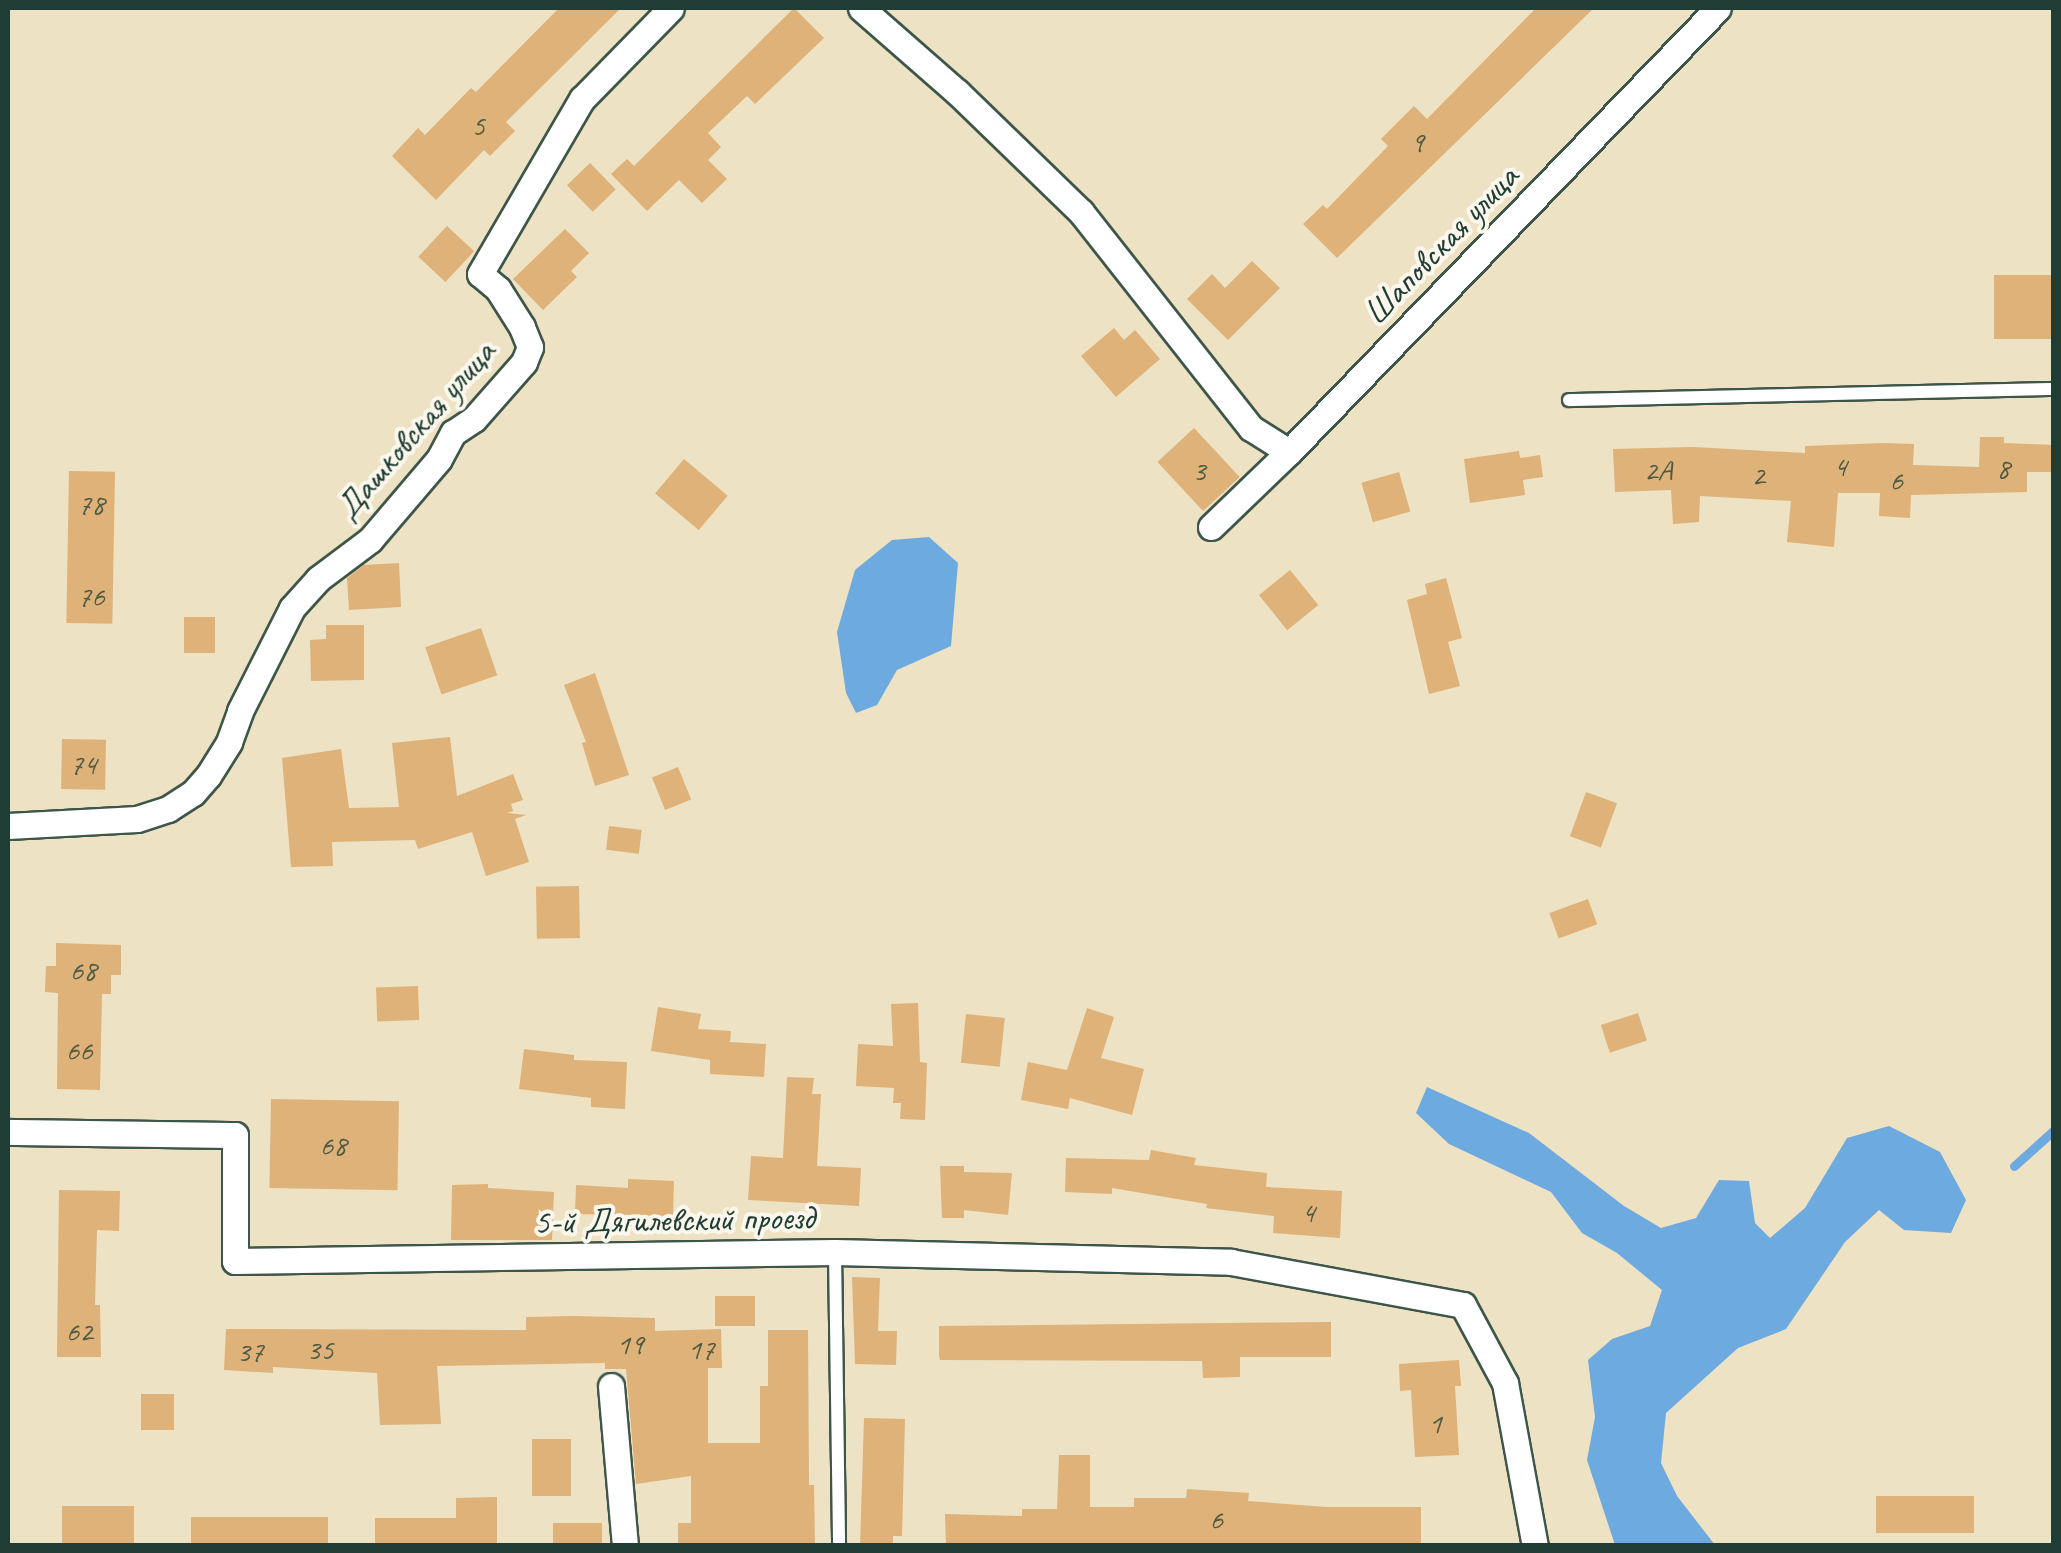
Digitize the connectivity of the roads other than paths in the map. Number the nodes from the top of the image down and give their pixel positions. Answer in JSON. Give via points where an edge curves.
{"nodes":[{"id":1,"x":672,"y":8,"type":"edge"},
{"id":2,"x":861,"y":8,"type":"edge"},
{"id":3,"x":1718,"y":8,"type":"edge"},
{"id":4,"x":2054,"y":389,"type":"edge"},
{"id":5,"x":1569,"y":400,"type":"dead end"},
{"id":6,"x":1289,"y":452,"type":"junction"},
{"id":7,"x":1210,"y":526,"type":"dead end"},
{"id":8,"x":8,"y":826,"type":"edge"},
{"id":9,"x":8,"y":1132,"type":"edge"},
{"id":10,"x":834,"y":1252,"type":"junction"},
{"id":11,"x":611,"y":1386,"type":"dead end"},
{"id":12,"x":625,"y":1546,"type":"edge"},
{"id":13,"x":839,"y":1546,"type":"edge"},
{"id":14,"x":1535,"y":1546,"type":"edge"}],
"edges":[{"from":1,"to":8,"type":"street","name":"Дашковская улица","via":[[582,100],[480,274],[522,326],[530,347],[524,362],[452,433],[439,459],[370,540],[292,608],[208,776],[168,809],[138,818]]},
{"from":2,"to":6,"type":"street","via":[[1081,212],[1251,428]]},
{"from":3,"to":6,"type":"street","name":"Шаповская улица"},
{"from":4,"to":5,"type":"lane"},
{"from":6,"to":7,"type":"street","name":"Шаповская улица"},
{"from":9,"to":10,"type":"street","name":"5-й Дягилевский проезд","via":[[234,1135],[236,1261]]},
{"from":10,"to":13,"type":"lane"},
{"from":10,"to":14,"type":"street","name":"5-й Дягилевский проезд","via":[[1232,1262],[1464,1305],[1505,1384]]},
{"from":11,"to":12,"type":"street"}]}
